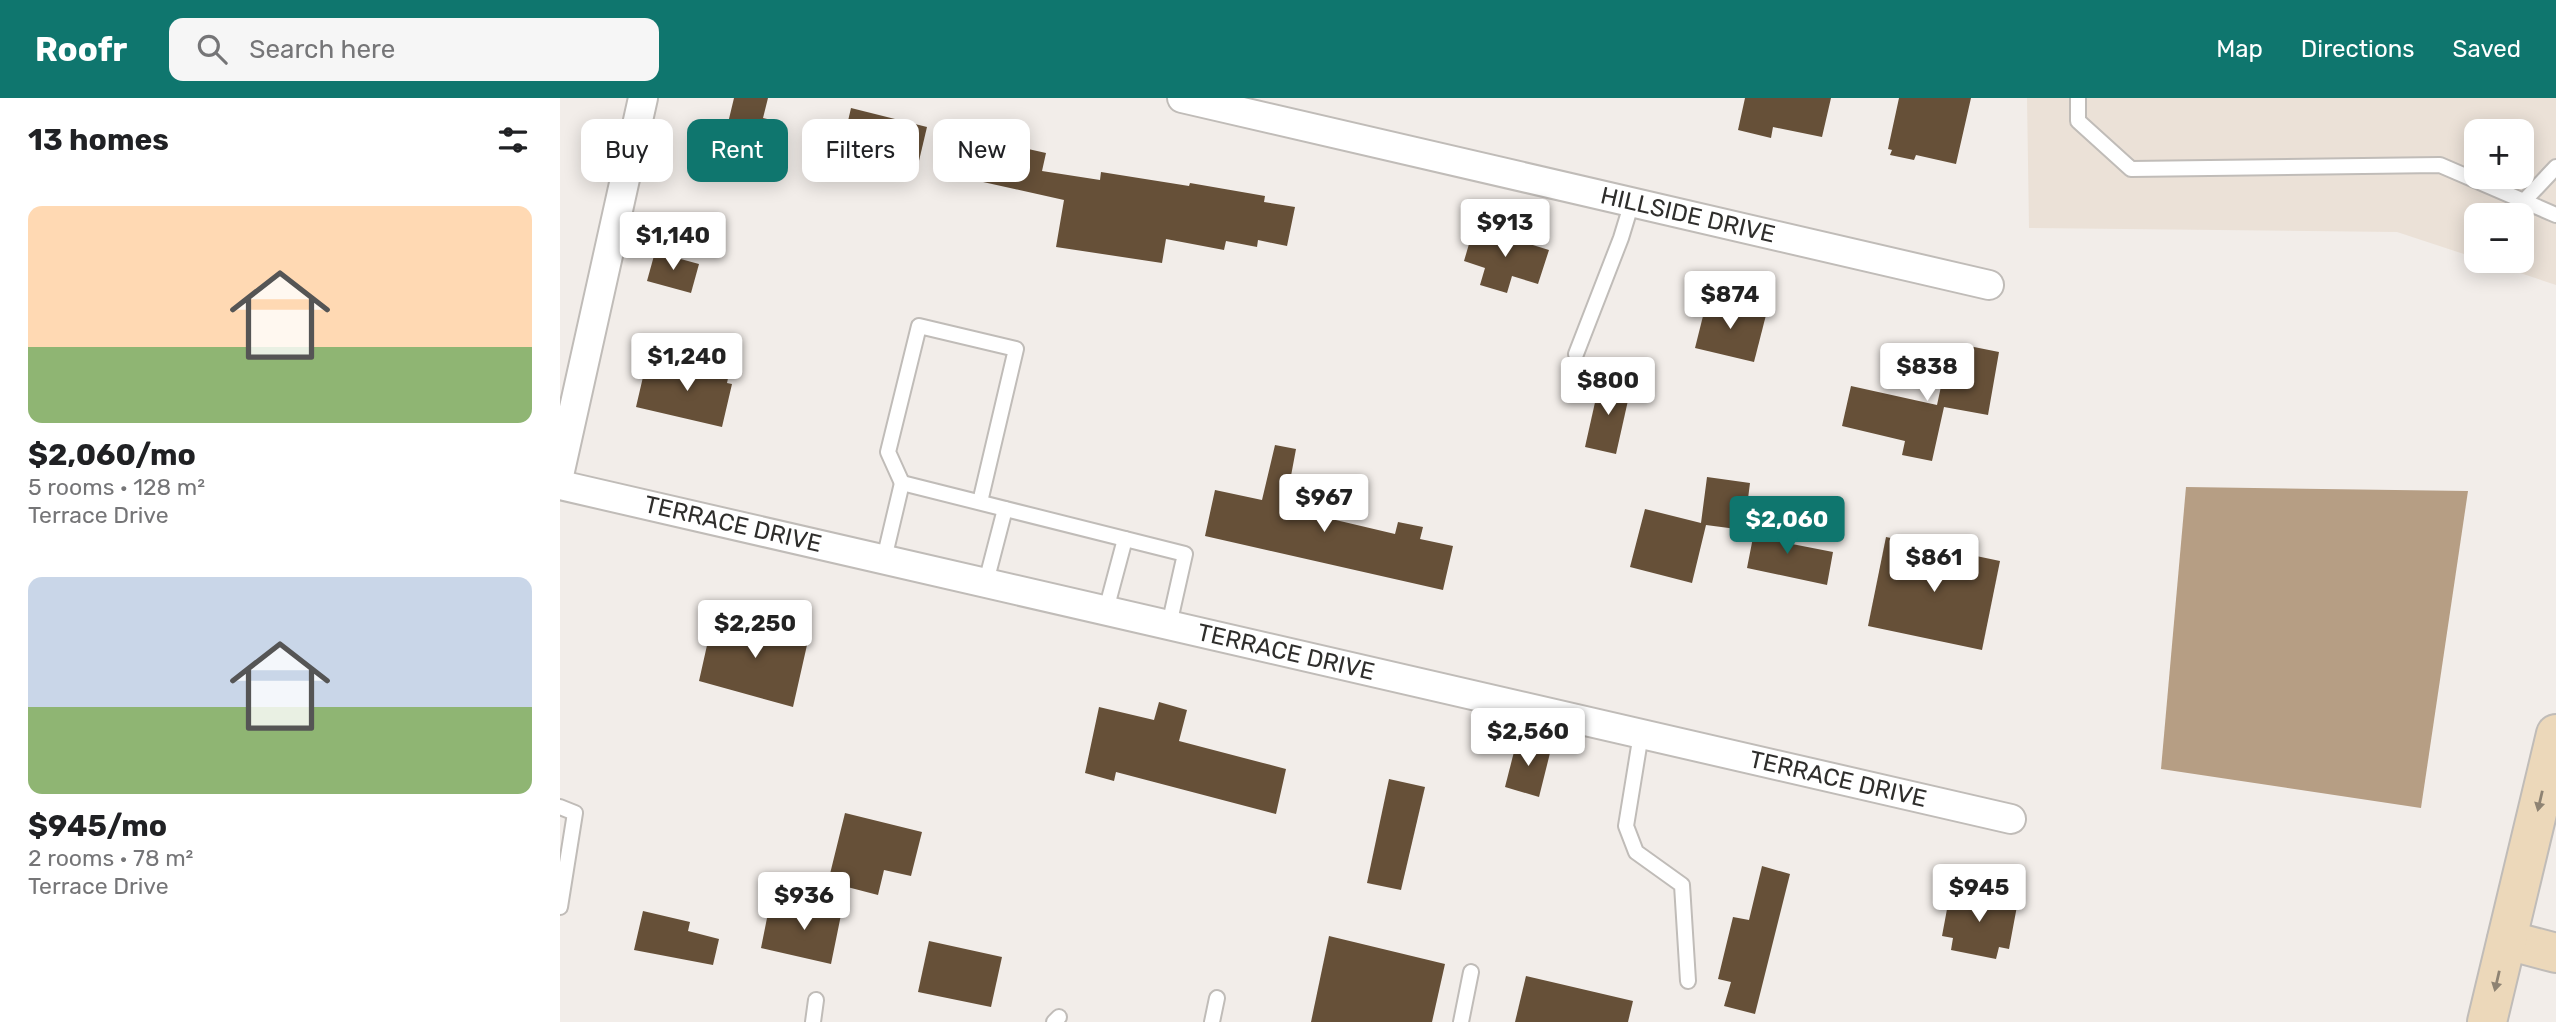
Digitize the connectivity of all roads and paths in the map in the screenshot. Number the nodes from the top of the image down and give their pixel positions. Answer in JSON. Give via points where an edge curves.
{"nodes":[{"id":1,"x":643,"y":98,"type":"edge"},
{"id":2,"x":1182,"y":98,"type":"edge"},
{"id":3,"x":2078,"y":98,"type":"edge"},
{"id":4,"x":2556,"y":167,"type":"edge"},
{"id":5,"x":2524,"y":201,"type":"junction"},
{"id":6,"x":1632,"y":202,"type":"junction"},
{"id":7,"x":2556,"y":215,"type":"edge"},
{"id":8,"x":1989,"y":285,"type":"dead end"},
{"id":9,"x":1576,"y":354,"type":"dead end"},
{"id":10,"x":560,"y":471,"type":"edge"},
{"id":11,"x":902,"y":483,"type":"junction"},
{"id":12,"x":560,"y":485,"type":"edge"},
{"id":13,"x":980,"y":502,"type":"junction"},
{"id":14,"x":1005,"y":509,"type":"junction"},
{"id":15,"x":1125,"y":539,"type":"junction"},
{"id":16,"x":884,"y":559,"type":"junction"},
{"id":17,"x":986,"y":582,"type":"junction"},
{"id":18,"x":1106,"y":610,"type":"junction"},
{"id":19,"x":1169,"y":625,"type":"junction"},
{"id":20,"x":1641,"y":734,"type":"junction"},
{"id":21,"x":2556,"y":734,"type":"edge"},
{"id":22,"x":560,"y":807,"type":"edge"},
{"id":23,"x":2011,"y":819,"type":"dead end"},
{"id":24,"x":560,"y":907,"type":"edge"},
{"id":25,"x":2507,"y":940,"type":"junction"},
{"id":26,"x":2556,"y":953,"type":"edge"},
{"id":27,"x":1471,"y":972,"type":"dead end"},
{"id":28,"x":1688,"y":981,"type":"dead end"},
{"id":29,"x":1217,"y":998,"type":"dead end"},
{"id":30,"x":816,"y":1000,"type":"dead end"},
{"id":31,"x":813,"y":1022,"type":"edge"},
{"id":32,"x":1212,"y":1022,"type":"edge"},
{"id":33,"x":1461,"y":1022,"type":"edge"},
{"id":34,"x":2487,"y":1022,"type":"edge"}],
"edges":[{"from":1,"to":10,"type":"street"},
{"from":2,"to":6,"type":"street","name":"HILLSIDE DRIVE"},
{"from":3,"to":5,"type":"lane","via":[[2078,121],[2131,169],[2440,165]]},
{"from":4,"to":5,"type":"lane"},
{"from":5,"to":7,"type":"lane"},
{"from":6,"to":8,"type":"street","name":"HILLSIDE DRIVE"},
{"from":6,"to":9,"type":"lane"},
{"from":11,"to":13,"type":"lane"},
{"from":11,"to":13,"type":"lane","via":[[888,452],[919,326],[1016,349]]},
{"from":11,"to":16,"type":"lane"},
{"from":12,"to":16,"type":"street","name":"TERRACE DRIVE"},
{"from":13,"to":14,"type":"lane"},
{"from":14,"to":15,"type":"lane"},
{"from":14,"to":17,"type":"lane"},
{"from":15,"to":18,"type":"lane"},
{"from":15,"to":19,"type":"lane","via":[[1185,554]]},
{"from":16,"to":17,"type":"street","name":"TERRACE DRIVE"},
{"from":17,"to":18,"type":"street","name":"TERRACE DRIVE"},
{"from":18,"to":19,"type":"street","name":"TERRACE DRIVE"},
{"from":19,"to":20,"type":"street","name":"TERRACE DRIVE"},
{"from":20,"to":23,"type":"street","name":"TERRACE DRIVE"},
{"from":20,"to":28,"type":"lane","via":[[1626,826],[1636,852],[1682,885]]},
{"from":21,"to":25,"type":"street","one_way":true},
{"from":22,"to":24,"type":"lane","via":[[575,813]]},
{"from":25,"to":26,"type":"street"},
{"from":25,"to":34,"type":"street","one_way":true},
{"from":27,"to":33,"type":"lane"},
{"from":29,"to":32,"type":"lane"},
{"from":30,"to":31,"type":"lane"}]}
